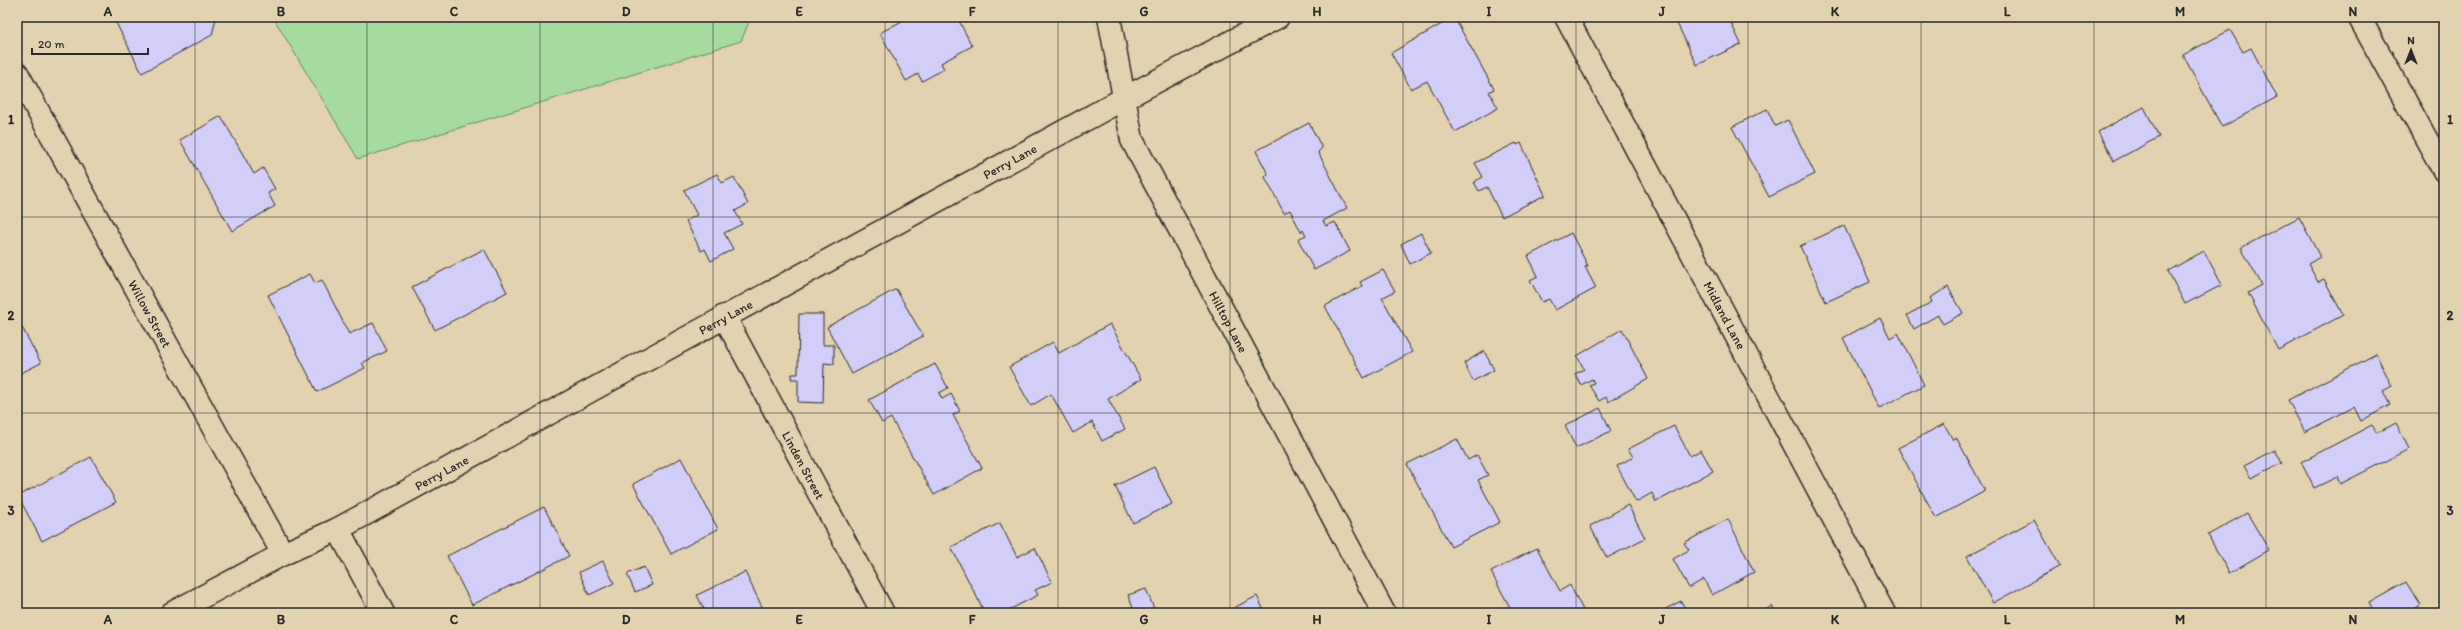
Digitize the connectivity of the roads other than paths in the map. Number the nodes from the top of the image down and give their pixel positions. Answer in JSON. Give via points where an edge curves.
{"nodes":[{"id":1,"x":1109,"y":17,"type":"edge"},
{"id":2,"x":1278,"y":17,"type":"edge"},
{"id":3,"x":1566,"y":17,"type":"edge"},
{"id":4,"x":2359,"y":17,"type":"edge"},
{"id":5,"x":17,"y":73,"type":"edge"},
{"id":6,"x":1123,"y":99,"type":"junction"},
{"id":7,"x":2444,"y":171,"type":"edge"},
{"id":8,"x":724,"y":316,"type":"junction"},
{"id":9,"x":338,"y":529,"type":"junction"},
{"id":10,"x":283,"y":554,"type":"junction"},
{"id":11,"x":172,"y":613,"type":"edge"},
{"id":12,"x":383,"y":613,"type":"edge"},
{"id":13,"x":883,"y":613,"type":"edge"},
{"id":14,"x":1384,"y":613,"type":"edge"},
{"id":15,"x":1884,"y":613,"type":"edge"}],
"edges":[{"from":1,"to":6,"type":"street","name":"Hilltop Lane"},
{"from":2,"to":6,"type":"street","name":"Perry Lane"},
{"from":3,"to":15,"type":"street","name":"Midland Lane"},
{"from":4,"to":7,"type":"street"},
{"from":5,"to":10,"type":"street","name":"Willow Street"},
{"from":6,"to":8,"type":"street","name":"Perry Lane"},
{"from":6,"to":14,"type":"street","name":"Hilltop Lane","via":[[1132,140]]},
{"from":8,"to":9,"type":"street","name":"Perry Lane"},
{"from":8,"to":13,"type":"street","name":"Linden Street"},
{"from":9,"to":10,"type":"street","name":"Perry Lane"},
{"from":9,"to":12,"type":"street"},
{"from":10,"to":11,"type":"street","name":"Perry Lane"}]}
